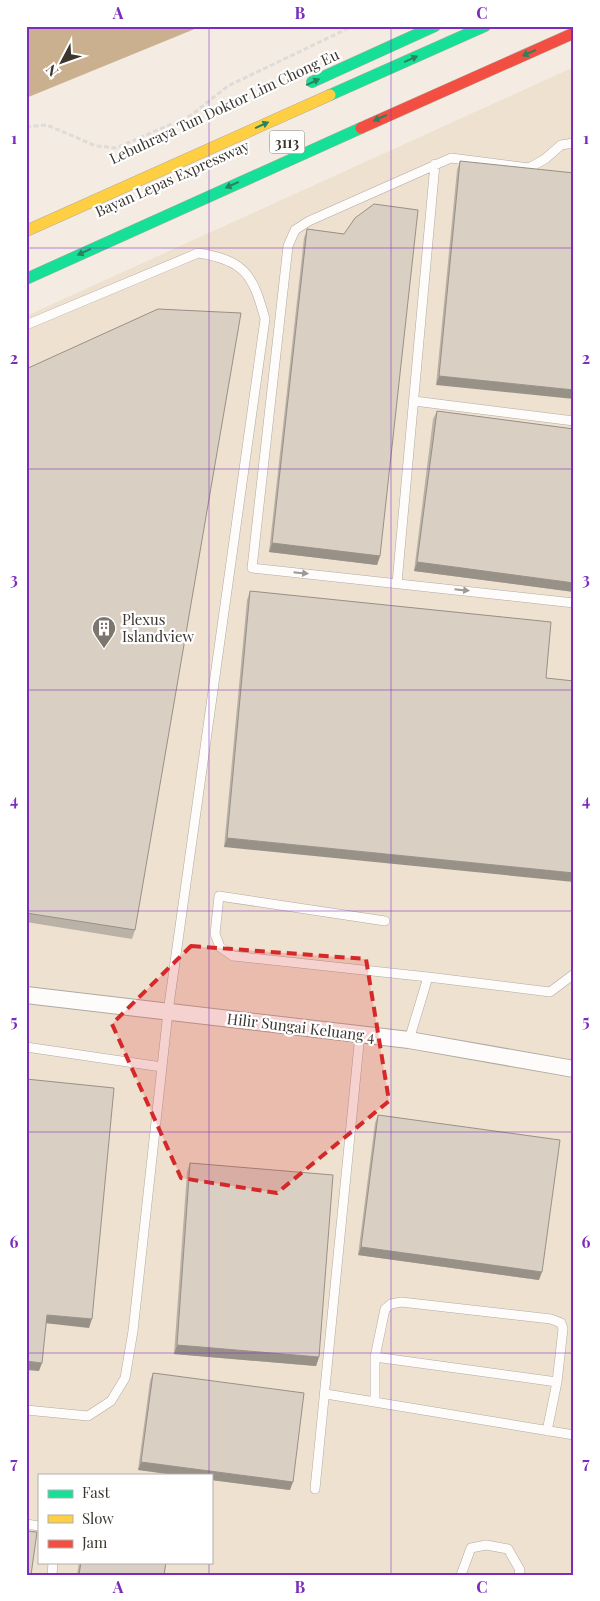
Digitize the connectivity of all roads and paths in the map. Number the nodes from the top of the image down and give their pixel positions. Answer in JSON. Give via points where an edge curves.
{"nodes":[{"id":1,"x":353,"y":26,"type":"edge"},
{"id":2,"x":435,"y":26,"type":"edge"},
{"id":3,"x":485,"y":26,"type":"edge"},
{"id":4,"x":574,"y":33,"type":"edge"},
{"id":5,"x":303,"y":86,"type":"dead end"},
{"id":6,"x":26,"y":127,"type":"edge"},
{"id":7,"x":574,"y":143,"type":"edge"},
{"id":8,"x":436,"y":164,"type":"junction"},
{"id":9,"x":26,"y":230,"type":"edge"},
{"id":10,"x":26,"y":279,"type":"edge"},
{"id":11,"x":26,"y":325,"type":"edge"},
{"id":12,"x":414,"y":401,"type":"junction"},
{"id":13,"x":574,"y":421,"type":"edge"},
{"id":14,"x":397,"y":583,"type":"junction"},
{"id":15,"x":574,"y":603,"type":"edge"},
{"id":16,"x":386,"y":921,"type":"dead end"},
{"id":17,"x":574,"y":974,"type":"edge"},
{"id":18,"x":428,"y":977,"type":"junction"},
{"id":19,"x":26,"y":995,"type":"edge"},
{"id":20,"x":168,"y":1012,"type":"junction"},
{"id":21,"x":360,"y":1034,"type":"junction"},
{"id":22,"x":409,"y":1040,"type":"junction"},
{"id":23,"x":26,"y":1047,"type":"edge"},
{"id":24,"x":162,"y":1067,"type":"junction"},
{"id":25,"x":574,"y":1069,"type":"edge"},
{"id":26,"x":375,"y":1356,"type":"junction"},
{"id":27,"x":557,"y":1382,"type":"junction"},
{"id":28,"x":326,"y":1394,"type":"junction"},
{"id":29,"x":375,"y":1402,"type":"junction"},
{"id":30,"x":26,"y":1410,"type":"edge"},
{"id":31,"x":547,"y":1431,"type":"junction"},
{"id":32,"x":574,"y":1435,"type":"edge"},
{"id":33,"x":315,"y":1489,"type":"dead end"},
{"id":34,"x":461,"y":1575,"type":"edge"},
{"id":35,"x":519,"y":1575,"type":"edge"}],
"edges":[{"from":1,"to":6,"type":"path","via":[[228,86],[190,116],[116,148],[96,146],[47,125]]},
{"from":5,"to":2,"type":"highway","name":"Lebuhraya Tun Doktor Lim Chong Eu","one_way":true},
{"from":9,"to":3,"type":"highway","name":"Bayan Lepas Expressway","number":"3113","one_way":true},
{"from":4,"to":10,"type":"highway","number":"3113","one_way":true},
{"from":7,"to":8,"type":"lane","via":[[561,145],[529,168],[451,158]]},
{"from":8,"to":12,"type":"lane"},
{"from":8,"to":14,"type":"lane","one_way":true,"via":[[295,230],[288,246],[252,568]]},
{"from":11,"to":20,"type":"lane","via":[[198,253],[224,257],[240,267],[257,290],[265,319]]},
{"from":12,"to":13,"type":"lane"},
{"from":12,"to":14,"type":"lane"},
{"from":14,"to":15,"type":"lane","one_way":true},
{"from":16,"to":18,"type":"lane","via":[[219,896],[215,934],[220,947],[233,956]]},
{"from":17,"to":18,"type":"lane","via":[[550,992]]},
{"from":18,"to":22,"type":"lane"},
{"from":19,"to":20,"type":"street","name":"Hilir Sungai Keluang 4"},
{"from":20,"to":21,"type":"street","name":"Hilir Sungai Keluang 4"},
{"from":20,"to":24,"type":"lane"},
{"from":21,"to":22,"type":"street","name":"Hilir Sungai Keluang 4"},
{"from":21,"to":28,"type":"lane"},
{"from":22,"to":25,"type":"street","name":"Hilir Sungai Keluang 4"},
{"from":23,"to":24,"type":"lane"},
{"from":24,"to":30,"type":"lane","via":[[125,1378],[111,1401],[88,1416]]},
{"from":26,"to":27,"type":"lane"},
{"from":26,"to":27,"type":"lane","via":[[385,1309],[391,1304],[401,1302],[551,1319],[561,1323],[563,1329]]},
{"from":26,"to":29,"type":"lane"},
{"from":27,"to":31,"type":"lane"},
{"from":28,"to":29,"type":"lane"},
{"from":28,"to":33,"type":"lane"},
{"from":29,"to":31,"type":"lane"},
{"from":31,"to":32,"type":"lane"},
{"from":34,"to":35,"type":"lane","via":[[471,1548],[486,1545],[508,1549],[520,1570]]}]}
